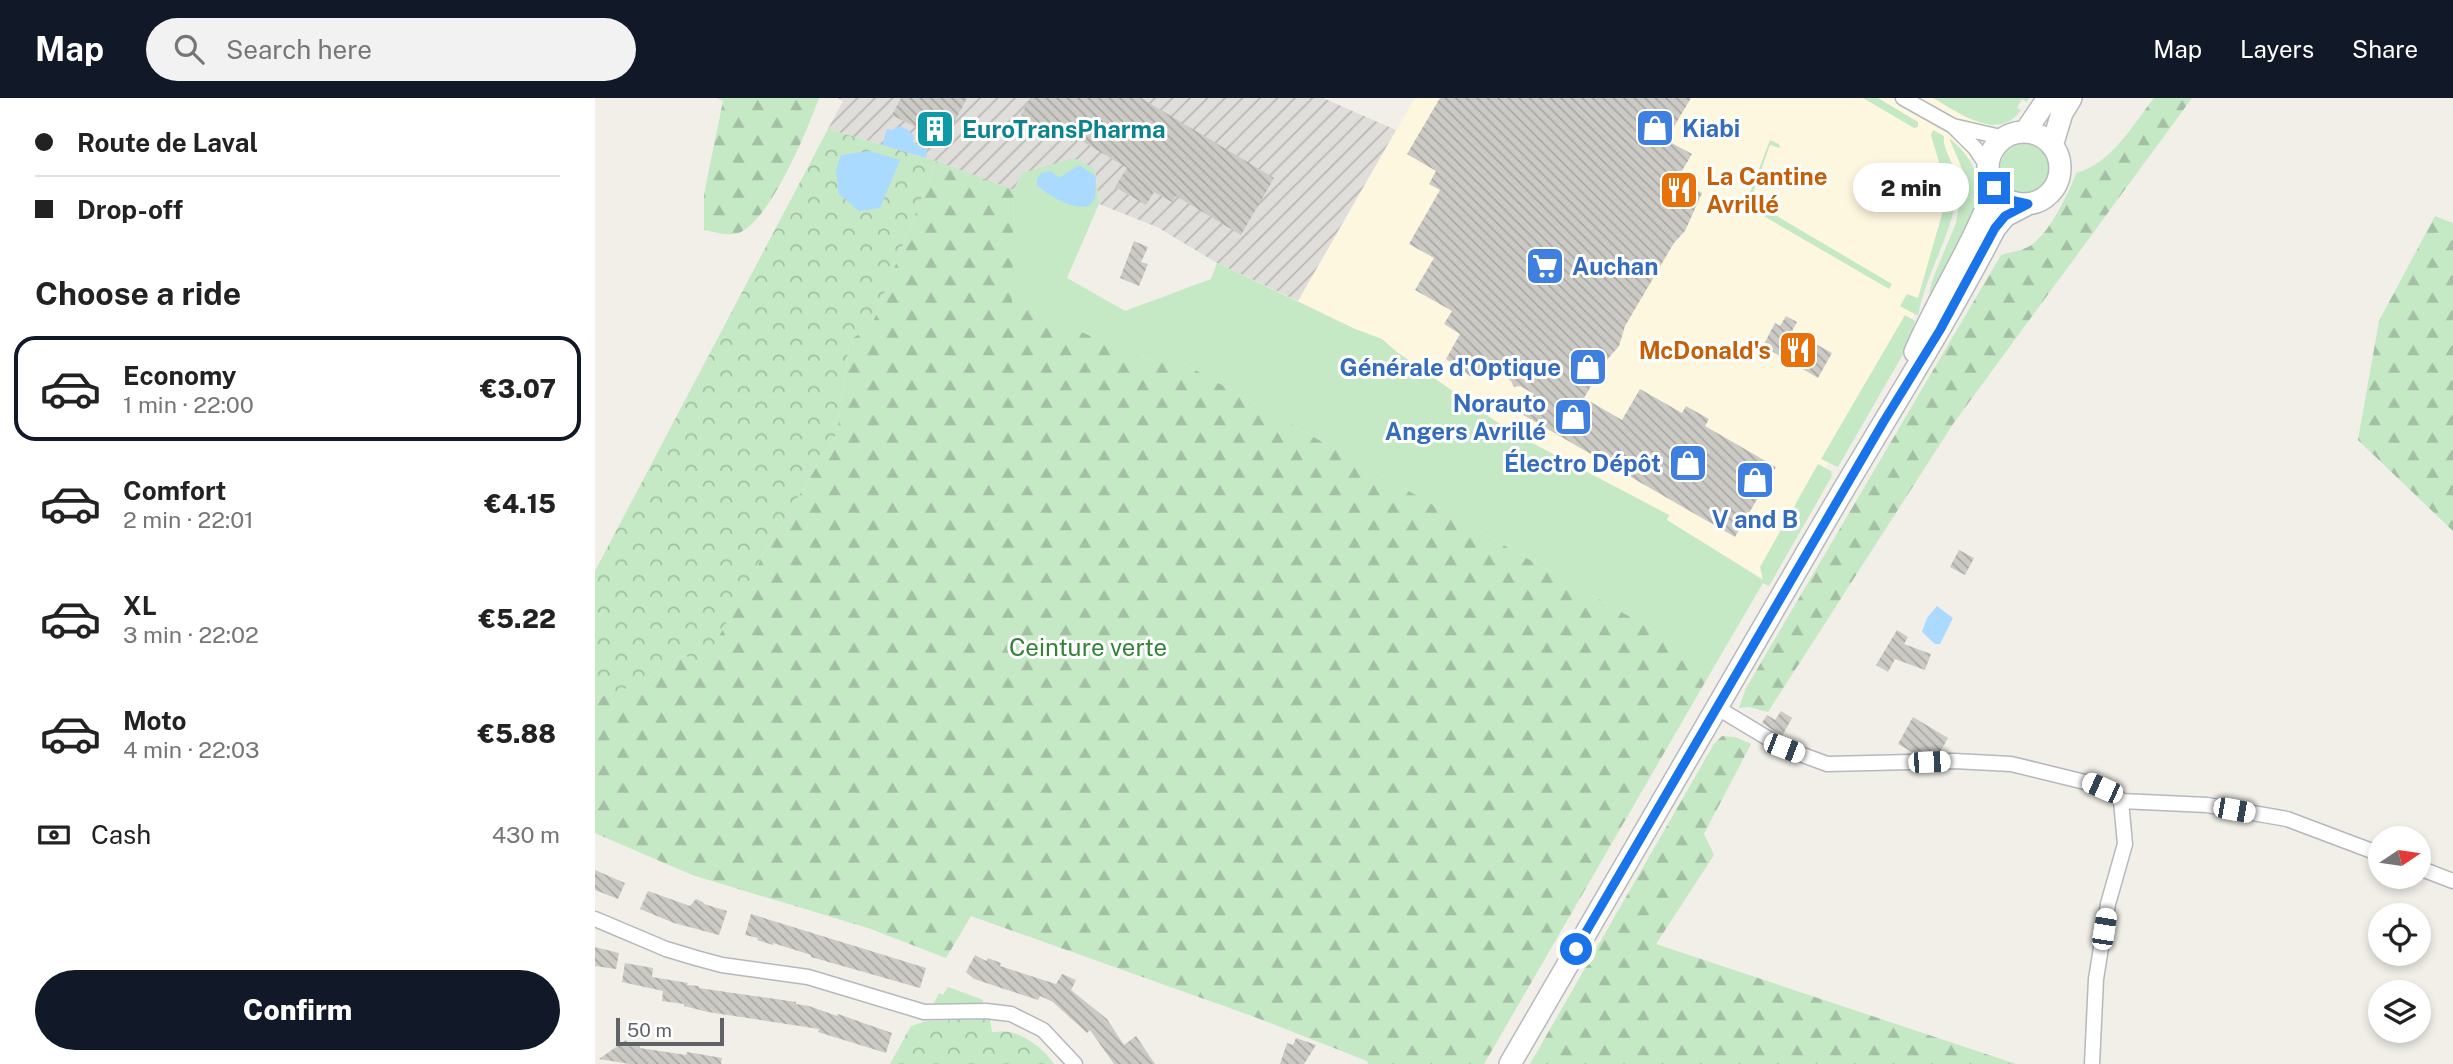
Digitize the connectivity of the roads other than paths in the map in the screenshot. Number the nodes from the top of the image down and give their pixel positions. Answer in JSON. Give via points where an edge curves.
{"nodes":[{"id":1,"x":1903,"y":98,"type":"edge"},
{"id":2,"x":2048,"y":98,"type":"edge"},
{"id":3,"x":2071,"y":98,"type":"edge"},
{"id":4,"x":1953,"y":126,"type":"junction"},
{"id":5,"x":2015,"y":135,"type":"junction"},
{"id":6,"x":2052,"y":146,"type":"junction"},
{"id":7,"x":1988,"y":167,"type":"junction"},
{"id":8,"x":1994,"y":188,"type":"junction"},
{"id":9,"x":2028,"y":204,"type":"junction"},
{"id":10,"x":1884,"y":421,"type":"junction"},
{"id":11,"x":1716,"y":707,"type":"junction"},
{"id":12,"x":2121,"y":801,"type":"junction"},
{"id":13,"x":2368,"y":849,"type":"edge"},
{"id":14,"x":2431,"y":873,"type":"edge"},
{"id":15,"x":2453,"y":881,"type":"edge"},
{"id":16,"x":595,"y":919,"type":"edge"},
{"id":17,"x":1075,"y":1064,"type":"edge"},
{"id":18,"x":1510,"y":1064,"type":"edge"},
{"id":19,"x":2092,"y":1064,"type":"edge"}],
"edges":[{"from":1,"to":4,"type":"street"},
{"from":2,"to":5,"type":"main road"},
{"from":3,"to":6,"type":"main road"},
{"from":4,"to":5,"type":"street"},
{"from":4,"to":7,"type":"street"},
{"from":5,"to":6,"type":"main road","via":[[2041,137]]},
{"from":5,"to":7,"type":"main road","via":[[1993,148]]},
{"from":6,"to":9,"type":"main road","via":[[2059,162],[2055,185],[2039,201]]},
{"from":7,"to":8,"type":"main road"},
{"from":8,"to":9,"type":"main road","via":[[2006,199]]},
{"from":8,"to":10,"type":"main road"},
{"from":9,"to":10,"type":"main road","via":[[2005,216],[1995,228]]},
{"from":10,"to":11,"type":"main road","via":[[1776,591]]},
{"from":11,"to":12,"type":"street","via":[[1784,748],[1827,764],[2011,764],[2089,783]]},
{"from":11,"to":18,"type":"main road"},
{"from":12,"to":13,"type":"street","via":[[2207,805],[2287,819]]},
{"from":12,"to":19,"type":"street","via":[[2125,844],[2108,904],[2096,979]]},
{"from":14,"to":15,"type":"street"},
{"from":16,"to":17,"type":"street","via":[[696,958],[808,977],[924,1012],[1011,1013],[1043,1030]]}]}
